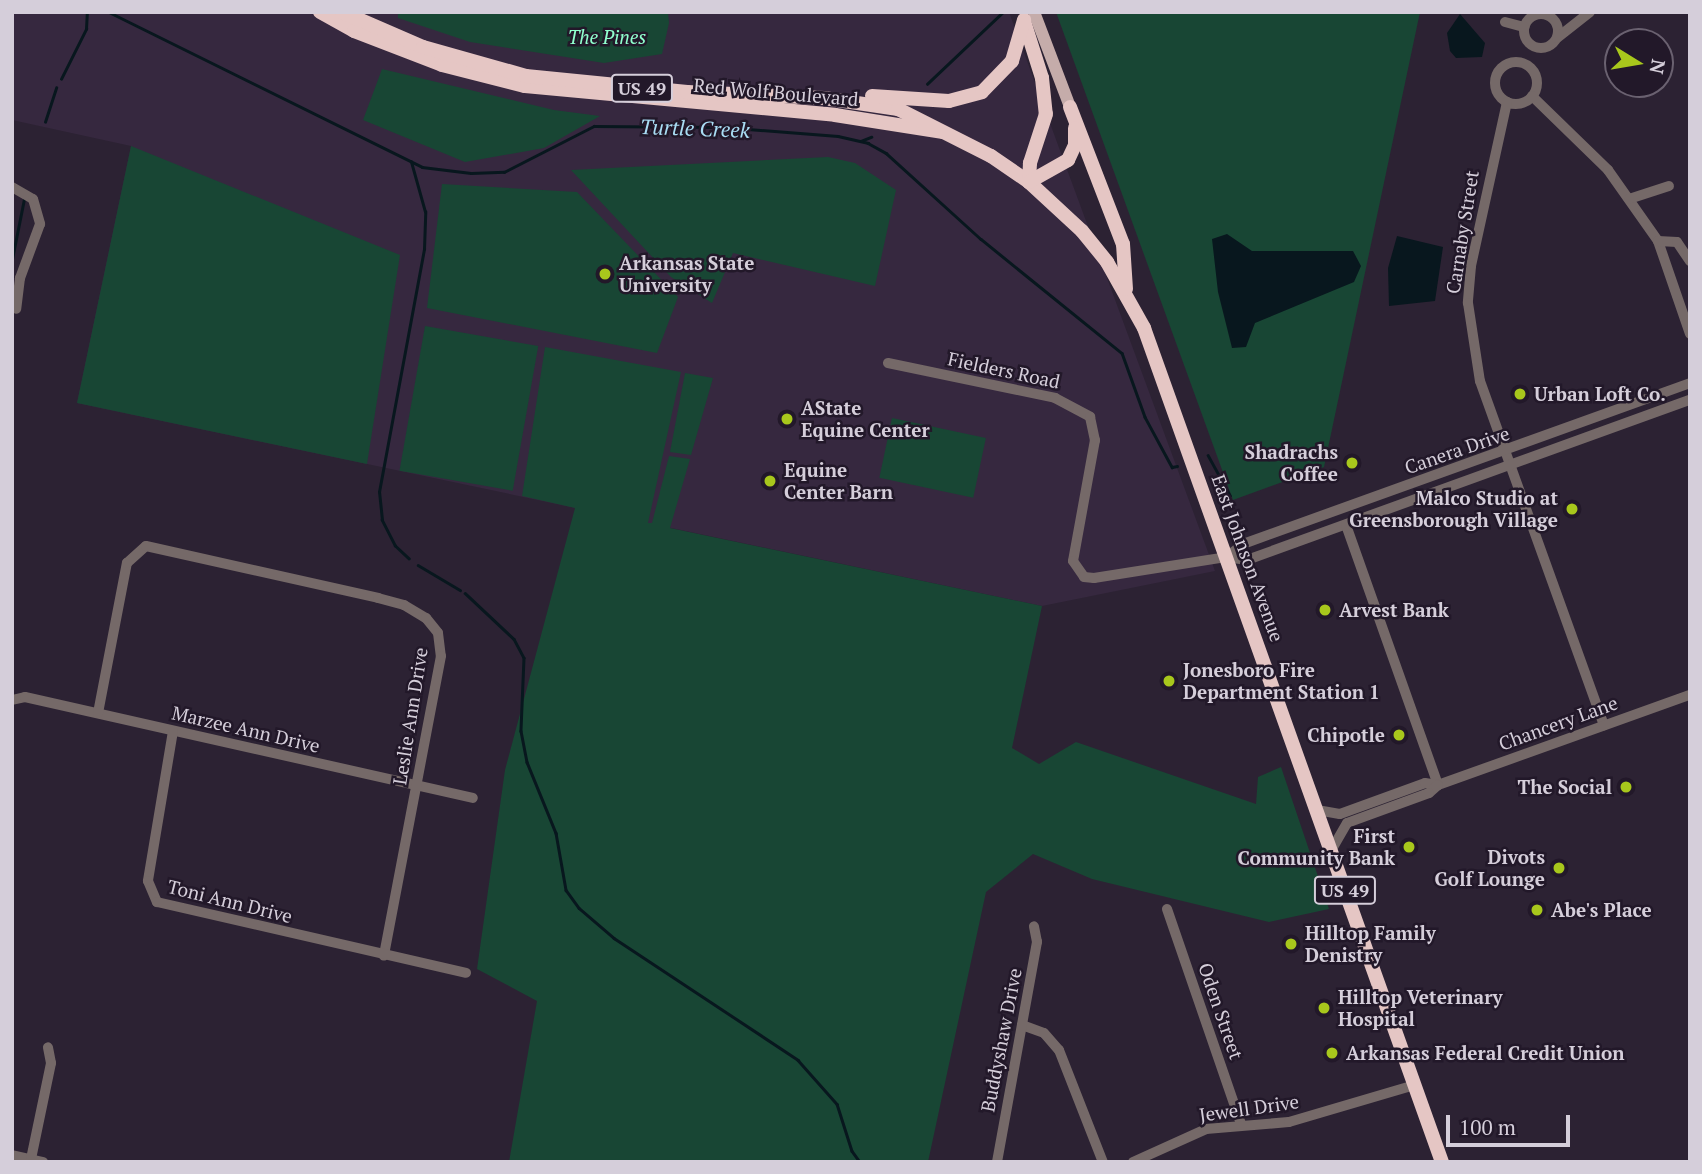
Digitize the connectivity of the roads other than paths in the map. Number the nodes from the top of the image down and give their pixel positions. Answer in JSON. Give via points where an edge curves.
{"nodes":[{"id":1,"x":320,"y":12,"type":"edge"},
{"id":2,"x":342,"y":12,"type":"edge"},
{"id":3,"x":1590,"y":12,"type":"edge"},
{"id":4,"x":1027,"y":15,"type":"edge"},
{"id":5,"x":1505,"y":22,"type":"dead end"},
{"id":6,"x":1557,"y":23,"type":"junction"},
{"id":7,"x":1524,"y":27,"type":"junction"},
{"id":8,"x":1574,"y":27,"type":"junction"},
{"id":9,"x":1557,"y":38,"type":"junction"},
{"id":10,"x":1534,"y":47,"type":"junction"},
{"id":11,"x":1526,"y":65,"type":"junction"},
{"id":12,"x":1532,"y":96,"type":"junction"},
{"id":13,"x":824,"y":99,"type":"junction"},
{"id":14,"x":1507,"y":102,"type":"junction"},
{"id":15,"x":1070,"y":107,"type":"junction"},
{"id":16,"x":948,"y":133,"type":"junction"},
{"id":17,"x":1029,"y":182,"type":"junction"},
{"id":18,"x":12,"y":187,"type":"edge"},
{"id":19,"x":1669,"y":187,"type":"dead end"},
{"id":20,"x":1629,"y":199,"type":"junction"},
{"id":21,"x":1658,"y":241,"type":"junction"},
{"id":22,"x":1690,"y":261,"type":"edge"},
{"id":23,"x":1126,"y":291,"type":"junction"},
{"id":24,"x":16,"y":309,"type":"dead end"},
{"id":25,"x":1690,"y":334,"type":"edge"},
{"id":26,"x":888,"y":363,"type":"dead end"},
{"id":27,"x":1690,"y":383,"type":"edge"},
{"id":28,"x":1690,"y":400,"type":"edge"},
{"id":29,"x":1186,"y":442,"type":"joint"},
{"id":30,"x":1505,"y":452,"type":"junction"},
{"id":31,"x":1511,"y":466,"type":"junction"},
{"id":32,"x":1346,"y":525,"type":"junction"},
{"id":33,"x":1227,"y":557,"type":"junction"},
{"id":34,"x":1690,"y":695,"type":"edge"},
{"id":35,"x":12,"y":701,"type":"edge"},
{"id":36,"x":98,"y":713,"type":"junction"},
{"id":37,"x":1604,"y":725,"type":"junction"},
{"id":38,"x":173,"y":731,"type":"junction"},
{"id":39,"x":417,"y":785,"type":"junction"},
{"id":40,"x":1438,"y":785,"type":"junction"},
{"id":41,"x":473,"y":798,"type":"dead end"},
{"id":42,"x":1317,"y":810,"type":"junction"},
{"id":43,"x":1331,"y":850,"type":"junction"},
{"id":44,"x":1167,"y":909,"type":"dead end"},
{"id":45,"x":1034,"y":926,"type":"dead end"},
{"id":46,"x":384,"y":956,"type":"junction"},
{"id":47,"x":466,"y":973,"type":"dead end"},
{"id":48,"x":1022,"y":1025,"type":"junction"},
{"id":49,"x":48,"y":1047,"type":"dead end"},
{"id":50,"x":1415,"y":1085,"type":"junction"},
{"id":51,"x":1241,"y":1124,"type":"junction"},
{"id":52,"x":12,"y":1155,"type":"edge"},
{"id":53,"x":31,"y":1159,"type":"junction"},
{"id":54,"x":43,"y":1162,"type":"edge"},
{"id":55,"x":997,"y":1162,"type":"edge"},
{"id":56,"x":1103,"y":1162,"type":"edge"},
{"id":57,"x":1133,"y":1162,"type":"edge"},
{"id":58,"x":1442,"y":1162,"type":"edge"}],
"edges":[{"from":1,"to":16,"type":"highway","name":"Red Wolf Boulevard","number":"US 49","via":[[433,62],[525,86],[835,115]]},
{"from":2,"to":13,"type":"highway","name":"Red Wolf Boulevard","number":"US 49","via":[[432,50],[536,77]]},
{"from":3,"to":8,"type":"street"},
{"from":4,"to":13,"type":"highway","via":[[1005,73],[968,98],[949,101],[850,94]]},
{"from":4,"to":15,"type":"main road"},
{"from":4,"to":17,"type":"highway","via":[[1046,114],[1030,163]]},
{"from":5,"to":7,"type":"street"},
{"from":6,"to":7,"type":"street","via":[[1539,13]]},
{"from":6,"to":8,"type":"street"},
{"from":6,"to":9,"type":"street"},
{"from":7,"to":10,"type":"street","via":[[1525,38]]},
{"from":8,"to":9,"type":"street"},
{"from":9,"to":10,"type":"street","via":[[1550,46]]},
{"from":10,"to":11,"type":"street"},
{"from":11,"to":12,"type":"street","via":[[1535,76]]},
{"from":11,"to":14,"type":"street","name":"Carnaby Street","via":[[1513,62],[1497,74],[1495,87]]},
{"from":12,"to":14,"type":"street","via":[[1521,104]]},
{"from":12,"to":20,"type":"street","via":[[1608,170]]},
{"from":13,"to":16,"type":"highway","name":"Red Wolf Boulevard","number":"US 49","via":[[898,109]]},
{"from":14,"to":30,"type":"street","name":"Carnaby Street","via":[[1480,213],[1468,303],[1480,380]]},
{"from":15,"to":17,"type":"highway","via":[[1076,135],[1073,153],[1062,165]]},
{"from":15,"to":23,"type":"highway","via":[[1123,244]]},
{"from":16,"to":17,"type":"highway","name":"Red Wolf Boulevard","number":"US 49"},
{"from":17,"to":23,"type":"highway","name":"Red Wolf Boulevard","number":"US 49","via":[[1082,231]]},
{"from":18,"to":24,"type":"street","via":[[33,199],[40,224],[20,278]]},
{"from":19,"to":20,"type":"street"},
{"from":20,"to":21,"type":"street"},
{"from":21,"to":22,"type":"street","via":[[1677,242]]},
{"from":21,"to":25,"type":"street"},
{"from":23,"to":29,"type":"highway","name":"Red Wolf Boulevard","number":"US 49"},
{"from":26,"to":33,"type":"street","name":"Fielders Road","via":[[1055,398],[1090,417],[1095,440],[1074,550],[1077,571],[1084,577]]},
{"from":27,"to":30,"type":"street","name":"Canera Drive"},
{"from":28,"to":31,"type":"street","name":"Canera Drive"},
{"from":29,"to":33,"type":"highway","name":"East Johnson Avenue","number":"US 49"},
{"from":30,"to":31,"type":"street","name":"Carnaby Street"},
{"from":30,"to":33,"type":"street","name":"Canera Drive","via":[[1242,544]]},
{"from":31,"to":32,"type":"street","name":"Canera Drive"},
{"from":31,"to":37,"type":"street","name":"Carnaby Street"},
{"from":32,"to":33,"type":"street","name":"Canera Drive","via":[[1247,560]]},
{"from":32,"to":40,"type":"street"},
{"from":33,"to":42,"type":"highway","name":"East Johnson Avenue","number":"US 49"},
{"from":34,"to":37,"type":"street","name":"Chancery Lane"},
{"from":35,"to":36,"type":"street","name":"Marzee Ann Drive","via":[[25,697]]},
{"from":36,"to":38,"type":"street","name":"Marzee Ann Drive"},
{"from":36,"to":39,"type":"street","name":"Leslie Ann Drive","via":[[127,563],[135,552],[148,546],[391,602],[426,618],[440,639],[441,656]]},
{"from":37,"to":40,"type":"street","name":"Chancery Lane"},
{"from":38,"to":39,"type":"street","name":"Marzee Ann Drive"},
{"from":38,"to":46,"type":"street","name":"Toni Ann Drive","via":[[148,881],[153,898],[165,906]]},
{"from":39,"to":41,"type":"street","name":"Marzee Ann Drive"},
{"from":39,"to":46,"type":"street","name":"Leslie Ann Drive"},
{"from":40,"to":42,"type":"street","name":"Chancery Lane","via":[[1425,783],[1340,814]]},
{"from":40,"to":43,"type":"street","name":"Chancery Lane","via":[[1429,793],[1348,823]]},
{"from":42,"to":43,"type":"highway","name":"East Johnson Avenue","number":"US 49"},
{"from":43,"to":50,"type":"highway","name":"East Johnson Avenue","number":"US 49"},
{"from":44,"to":51,"type":"street","name":"Oden Street"},
{"from":45,"to":48,"type":"street","name":"Buddyshaw Drive","via":[[1037,942]]},
{"from":46,"to":47,"type":"street","name":"Toni Ann Drive"},
{"from":48,"to":55,"type":"street","name":"Buddyshaw Drive"},
{"from":48,"to":56,"type":"street","via":[[1044,1033],[1059,1050]]},
{"from":49,"to":53,"type":"street","via":[[51,1063]]},
{"from":50,"to":51,"type":"street","name":"Jewell Drive","via":[[1289,1122]]},
{"from":50,"to":58,"type":"highway","name":"East Johnson Avenue","number":"US 49"},
{"from":51,"to":57,"type":"street","name":"Jewell Drive","via":[[1193,1133]]},
{"from":52,"to":53,"type":"street"},
{"from":53,"to":54,"type":"street"}]}
